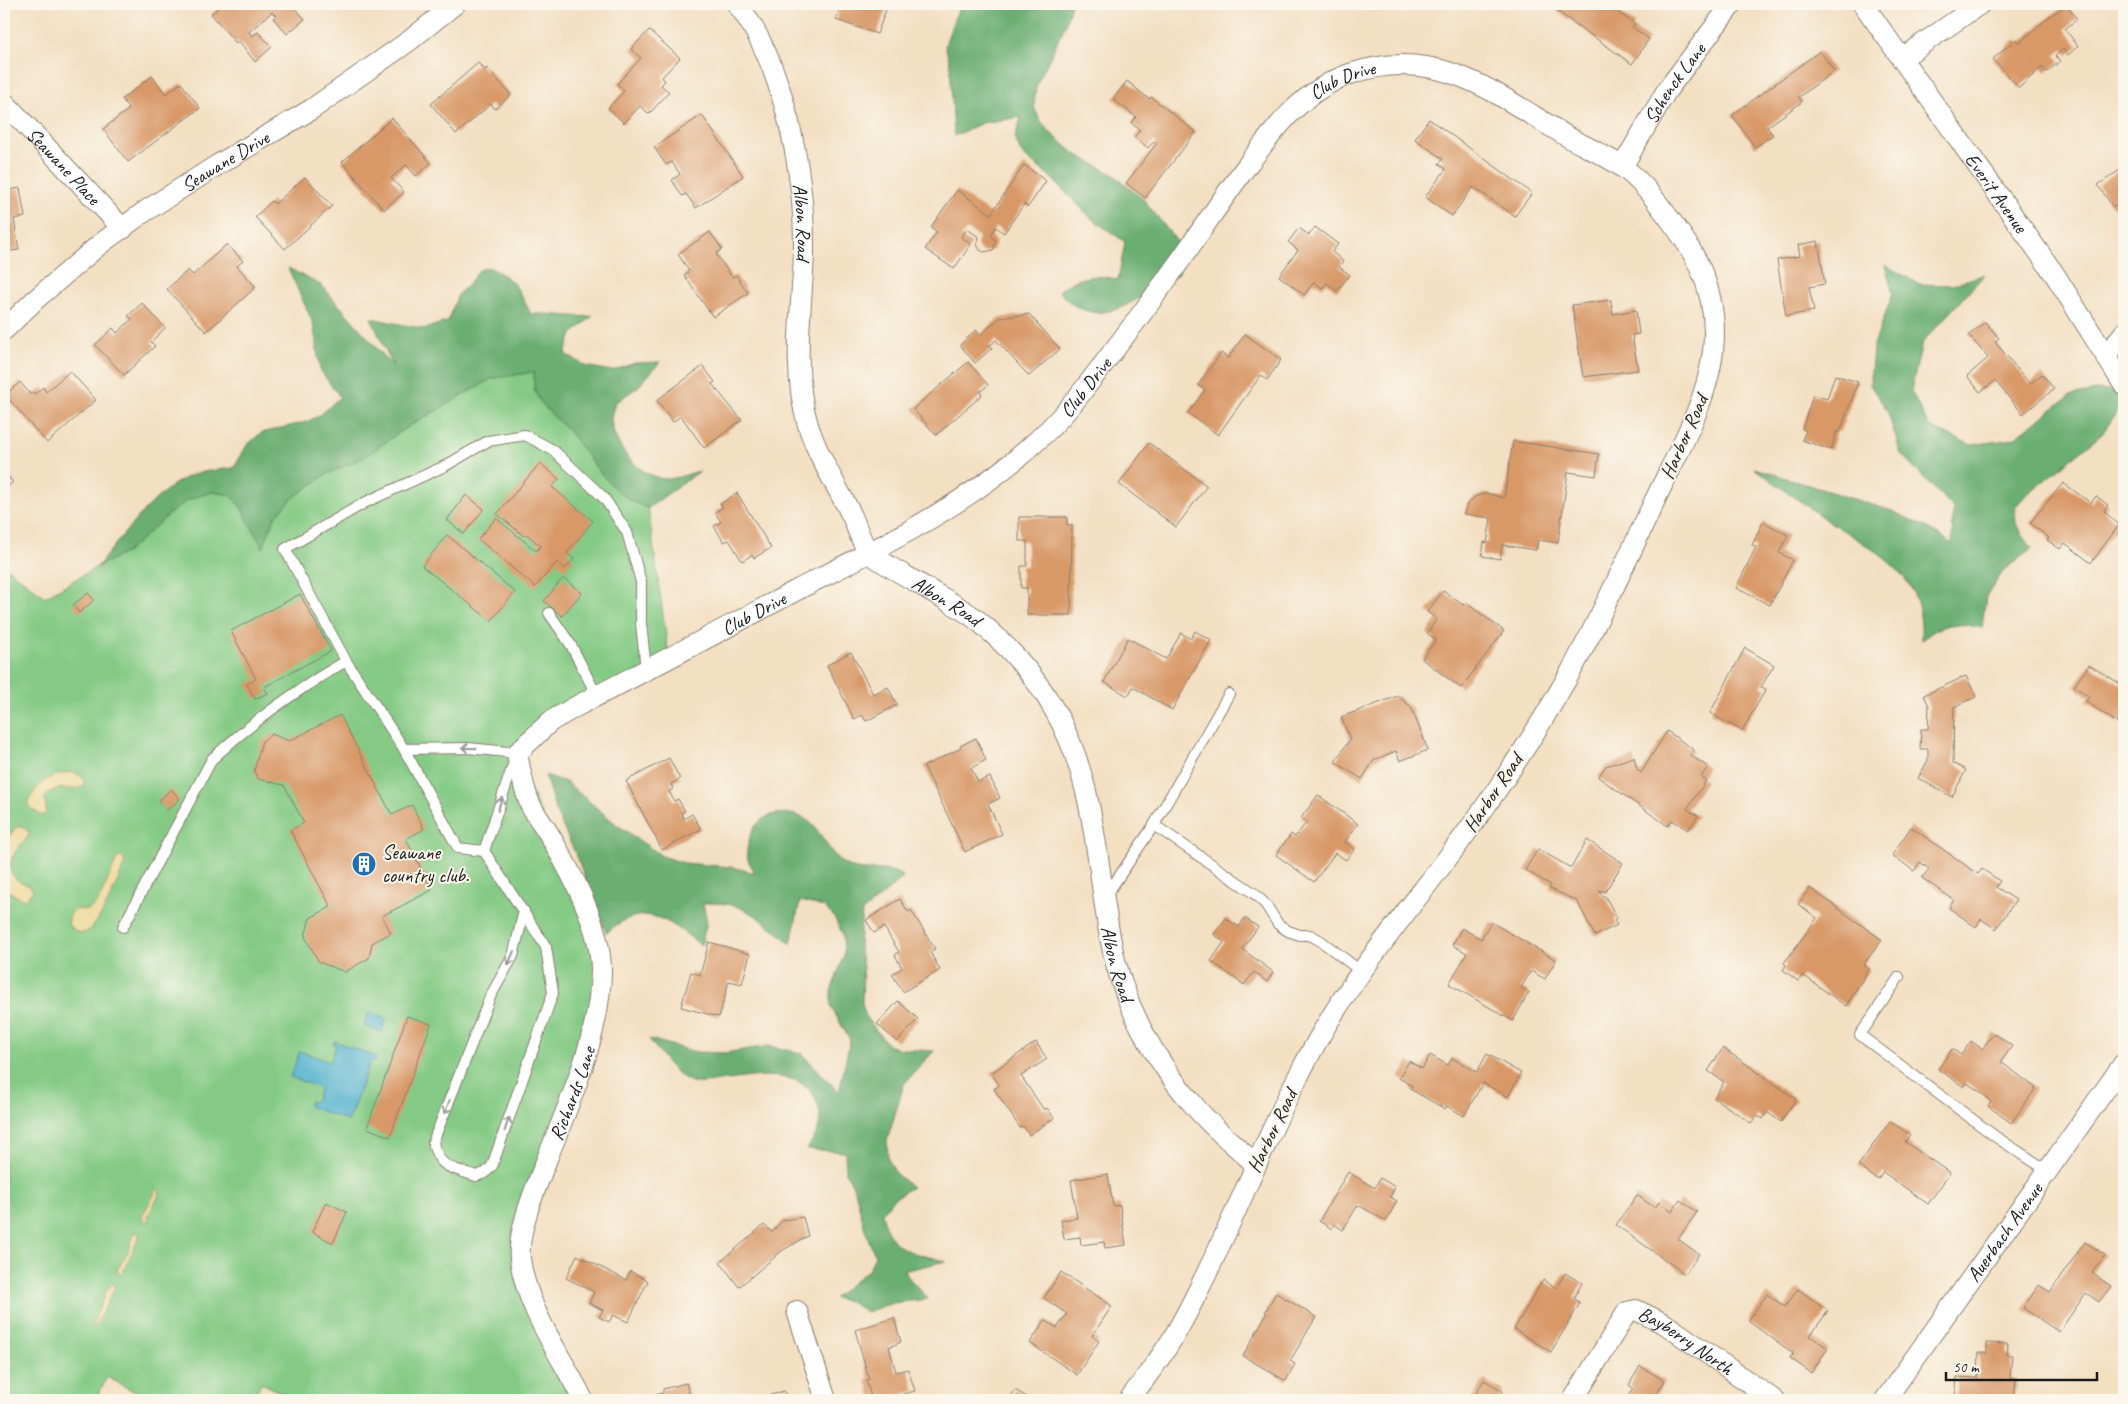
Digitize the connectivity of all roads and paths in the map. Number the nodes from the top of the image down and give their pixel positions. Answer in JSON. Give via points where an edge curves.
{"nodes":[{"id":1,"x":455,"y":4,"type":"edge"},
{"id":2,"x":737,"y":4,"type":"edge"},
{"id":3,"x":1732,"y":4,"type":"edge"},
{"id":4,"x":1862,"y":4,"type":"edge"},
{"id":5,"x":1980,"y":4,"type":"edge"},
{"id":6,"x":1902,"y":58,"type":"junction"},
{"id":7,"x":5,"y":103,"type":"edge"},
{"id":8,"x":1622,"y":167,"type":"junction"},
{"id":9,"x":123,"y":229,"type":"junction"},
{"id":10,"x":4,"y":330,"type":"edge"},
{"id":11,"x":2124,"y":333,"type":"edge"},
{"id":12,"x":2107,"y":355,"type":"junction"},
{"id":13,"x":2124,"y":385,"type":"edge"},
{"id":14,"x":869,"y":552,"type":"junction"},
{"id":15,"x":549,"y":613,"type":"dead end"},
{"id":16,"x":346,"y":661,"type":"junction"},
{"id":17,"x":646,"y":669,"type":"junction"},
{"id":18,"x":1229,"y":694,"type":"dead end"},
{"id":19,"x":597,"y":696,"type":"junction"},
{"id":20,"x":404,"y":749,"type":"junction"},
{"id":21,"x":517,"y":753,"type":"junction"},
{"id":22,"x":1154,"y":825,"type":"junction"},
{"id":23,"x":484,"y":851,"type":"junction"},
{"id":24,"x":1105,"y":898,"type":"junction"},
{"id":25,"x":524,"y":911,"type":"junction"},
{"id":26,"x":123,"y":927,"type":"dead end"},
{"id":27,"x":1362,"y":972,"type":"junction"},
{"id":28,"x":1899,"y":977,"type":"dead end"},
{"id":29,"x":2124,"y":1063,"type":"edge"},
{"id":30,"x":1255,"y":1164,"type":"junction"},
{"id":31,"x":2048,"y":1171,"type":"junction"},
{"id":32,"x":797,"y":1311,"type":"dead end"},
{"id":33,"x":583,"y":1400,"type":"edge"},
{"id":34,"x":826,"y":1400,"type":"edge"},
{"id":35,"x":1129,"y":1400,"type":"edge"},
{"id":36,"x":1573,"y":1400,"type":"edge"},
{"id":37,"x":1774,"y":1400,"type":"edge"},
{"id":38,"x":1885,"y":1400,"type":"edge"}],
"edges":[{"from":1,"to":9,"type":"street","name":"Seawane Drive","via":[[409,41],[312,109],[219,164]]},
{"from":2,"to":14,"type":"street","name":"Albon Road","via":[[764,48],[779,85],[791,133],[802,209],[804,250],[798,354],[808,427]]},
{"from":3,"to":8,"type":"street","name":"Schenck Lane","via":[[1666,90]]},
{"from":4,"to":6,"type":"street","name":"Everit Avenue"},
{"from":5,"to":6,"type":"street"},
{"from":6,"to":12,"type":"street","name":"Everit Avenue","via":[[2055,275]]},
{"from":7,"to":9,"type":"street","name":"Seawane Place"},
{"from":8,"to":14,"type":"street","name":"Club Drive","via":[[1544,124],[1490,88],[1451,71],[1411,63],[1383,65],[1348,74],[1317,89],[1276,126],[1172,273],[1048,432],[986,484]]},
{"from":8,"to":27,"type":"street","name":"Harbor Road","via":[[1643,185],[1691,246],[1705,278],[1712,301],[1715,336],[1709,378],[1693,420],[1570,674],[1489,801]]},
{"from":9,"to":10,"type":"street","name":"Seawane Drive","via":[[85,257]]},
{"from":11,"to":12,"type":"street"},
{"from":12,"to":13,"type":"street","name":"Everit Avenue"},
{"from":14,"to":17,"type":"street","name":"Club Drive"},
{"from":14,"to":24,"type":"street","name":"Albon Road","via":[[981,622],[1018,659],[1055,710],[1083,777]]},
{"from":15,"to":19,"type":"lane","via":[[571,645]]},
{"from":16,"to":17,"type":"lane","via":[[285,549],[366,502],[445,466],[488,441],[525,435],[553,450],[604,498],[627,532],[641,582]]},
{"from":16,"to":20,"type":"lane"},
{"from":16,"to":26,"type":"lane","via":[[310,682],[212,759]]},
{"from":17,"to":19,"type":"street","name":"Club Drive"},
{"from":18,"to":22,"type":"lane"},
{"from":19,"to":21,"type":"street","name":"Club Drive","via":[[551,721]]},
{"from":21,"to":20,"type":"lane","one_way":true,"via":[[468,748]]},
{"from":20,"to":23,"type":"lane","via":[[458,848]]},
{"from":23,"to":21,"type":"lane","one_way":true},
{"from":21,"to":33,"type":"street","name":"Richards Lane","via":[[531,806],[589,911],[600,954],[596,1022],[584,1064],[526,1214],[520,1258],[531,1297]]},
{"from":22,"to":24,"type":"lane"},
{"from":22,"to":27,"type":"lane","via":[[1255,894],[1278,924],[1288,931],[1322,941]]},
{"from":23,"to":25,"type":"lane"},
{"from":24,"to":30,"type":"street","name":"Albon Road","via":[[1110,940],[1126,994],[1150,1045],[1198,1111]]},
{"from":25,"to":25,"type":"lane","one_way":true,"via":[[513,956],[490,997],[433,1142],[440,1163],[476,1176],[486,1173],[492,1166],[553,993],[546,947]]},
{"from":27,"to":30,"type":"street","name":"Harbor Road","via":[[1342,1000],[1278,1113]]},
{"from":28,"to":31,"type":"lane","via":[[1860,1035],[1996,1137]]},
{"from":29,"to":31,"type":"street","name":"Auerbach Avenue"},
{"from":30,"to":35,"type":"street","name":"Harbor Road","via":[[1182,1321]]},
{"from":31,"to":38,"type":"street","name":"Auerbach Avenue"},
{"from":32,"to":34,"type":"street"},
{"from":36,"to":37,"type":"street","name":"Bayberry North","via":[[1627,1312],[1636,1310],[1664,1324]]}]}
